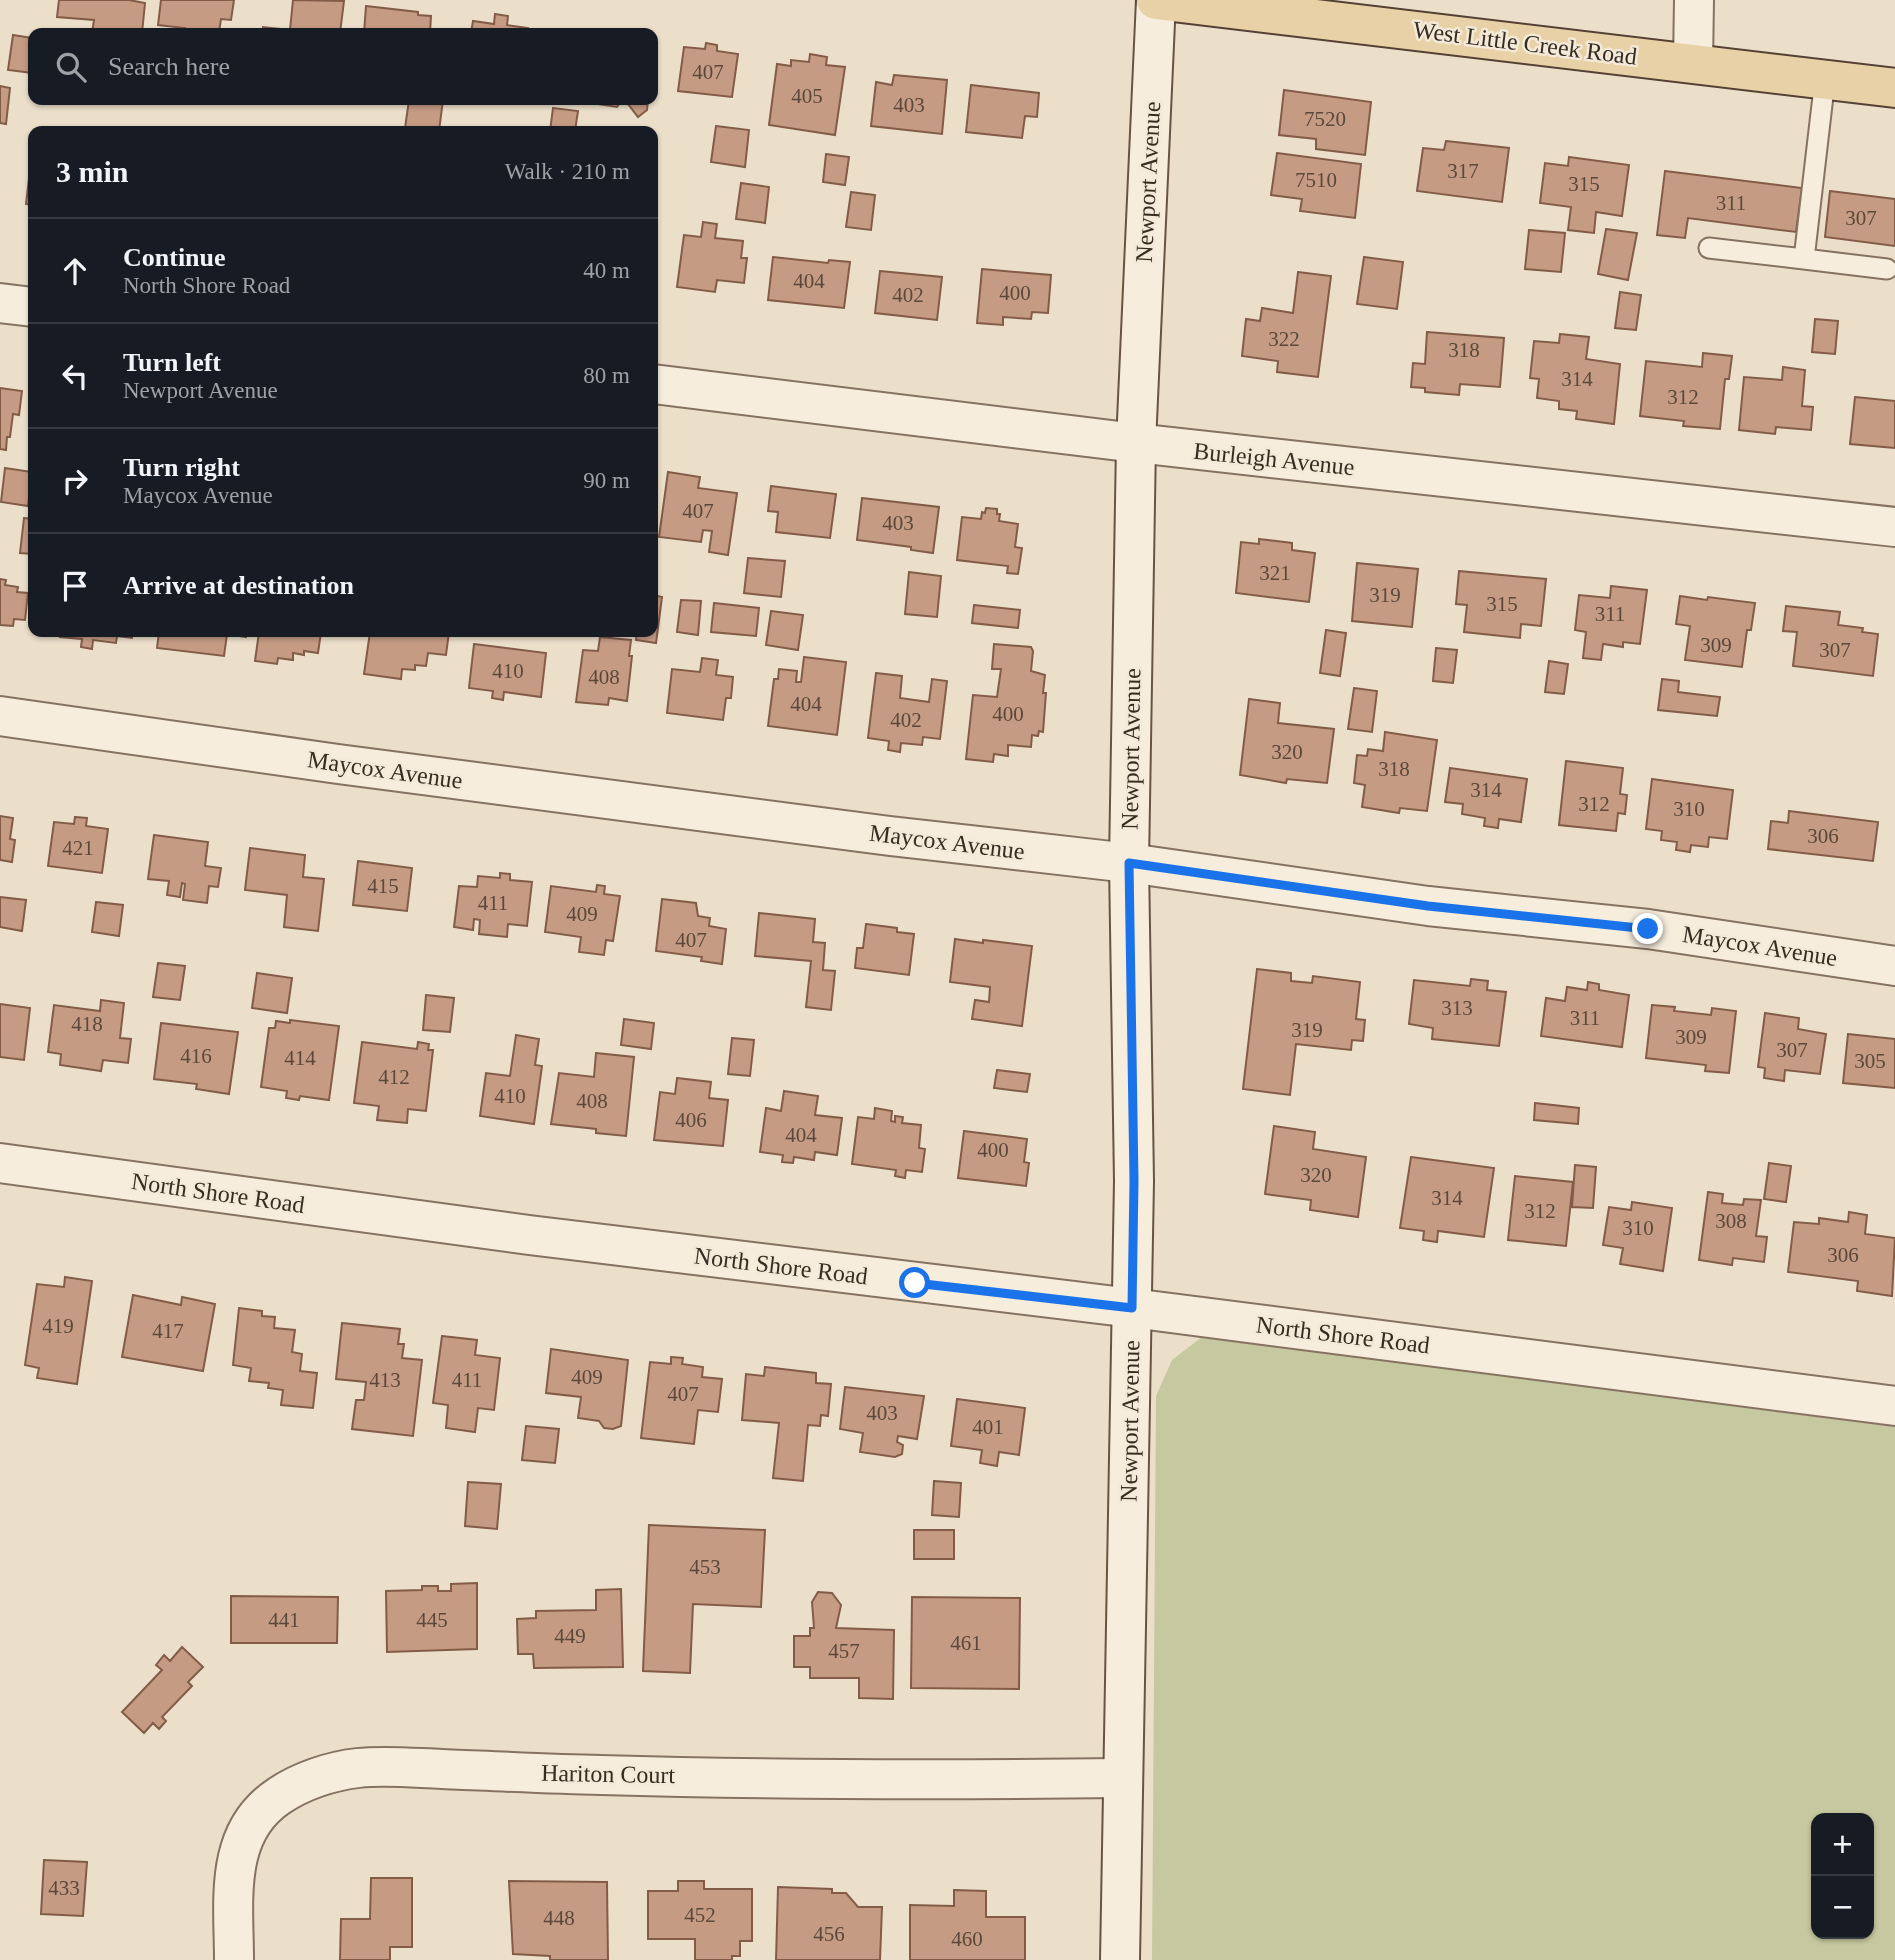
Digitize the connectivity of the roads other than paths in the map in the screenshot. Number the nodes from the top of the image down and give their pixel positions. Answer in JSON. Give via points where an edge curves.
{"nodes":[{"id":1,"x":1156,"y":0,"type":"edge"},
{"id":2,"x":1694,"y":0,"type":"edge"},
{"id":3,"x":1693,"y":63,"type":"junction"},
{"id":4,"x":1825,"y":79,"type":"junction"},
{"id":5,"x":1895,"y":88,"type":"edge"},
{"id":6,"x":1709,"y":248,"type":"dead end"},
{"id":7,"x":1804,"y":259,"type":"junction"},
{"id":8,"x":1886,"y":269,"type":"dead end"},
{"id":9,"x":0,"y":303,"type":"edge"},
{"id":10,"x":28,"y":306,"type":"edge"},
{"id":11,"x":658,"y":385,"type":"edge"},
{"id":12,"x":1136,"y":443,"type":"junction"},
{"id":13,"x":1895,"y":527,"type":"edge"},
{"id":14,"x":0,"y":716,"type":"edge"},
{"id":15,"x":1129,"y":863,"type":"junction"},
{"id":16,"x":1895,"y":966,"type":"edge"},
{"id":17,"x":0,"y":1163,"type":"edge"},
{"id":18,"x":1132,"y":1308,"type":"junction"},
{"id":19,"x":1895,"y":1406,"type":"edge"},
{"id":20,"x":1123,"y":1778,"type":"junction"},
{"id":21,"x":233,"y":1960,"type":"edge"},
{"id":22,"x":1120,"y":1960,"type":"edge"}],
"edges":[{"from":1,"to":3,"type":"main road","name":"West Little Creek Road"},
{"from":1,"to":12,"type":"street","name":"Newport Avenue"},
{"from":2,"to":3,"type":"street"},
{"from":3,"to":4,"type":"main road","name":"West Little Creek Road"},
{"from":4,"to":5,"type":"main road","name":"West Little Creek Road"},
{"from":4,"to":7,"type":"lane"},
{"from":6,"to":7,"type":"lane"},
{"from":7,"to":8,"type":"lane"},
{"from":9,"to":10,"type":"street"},
{"from":11,"to":12,"type":"street","name":"Burleigh Avenue"},
{"from":12,"to":13,"type":"street","name":"Burleigh Avenue"},
{"from":12,"to":15,"type":"street","name":"Newport Avenue"},
{"from":14,"to":15,"type":"street","name":"Maycox Avenue","via":[[351,766]]},
{"from":15,"to":16,"type":"street","name":"Maycox Avenue","via":[[1428,906],[1648,929]]},
{"from":15,"to":18,"type":"street","name":"Newport Avenue"},
{"from":17,"to":18,"type":"street","name":"North Shore Road","via":[[530,1235]]},
{"from":18,"to":19,"type":"street","name":"North Shore Road"},
{"from":18,"to":20,"type":"street","name":"Newport Avenue"},
{"from":20,"to":21,"type":"street","name":"Hariton Court","via":[[954,1780],[358,1768],[317,1777],[279,1796],[260,1812],[242,1839],[233,1869]]},
{"from":20,"to":22,"type":"street","name":"Newport Avenue"}]}
